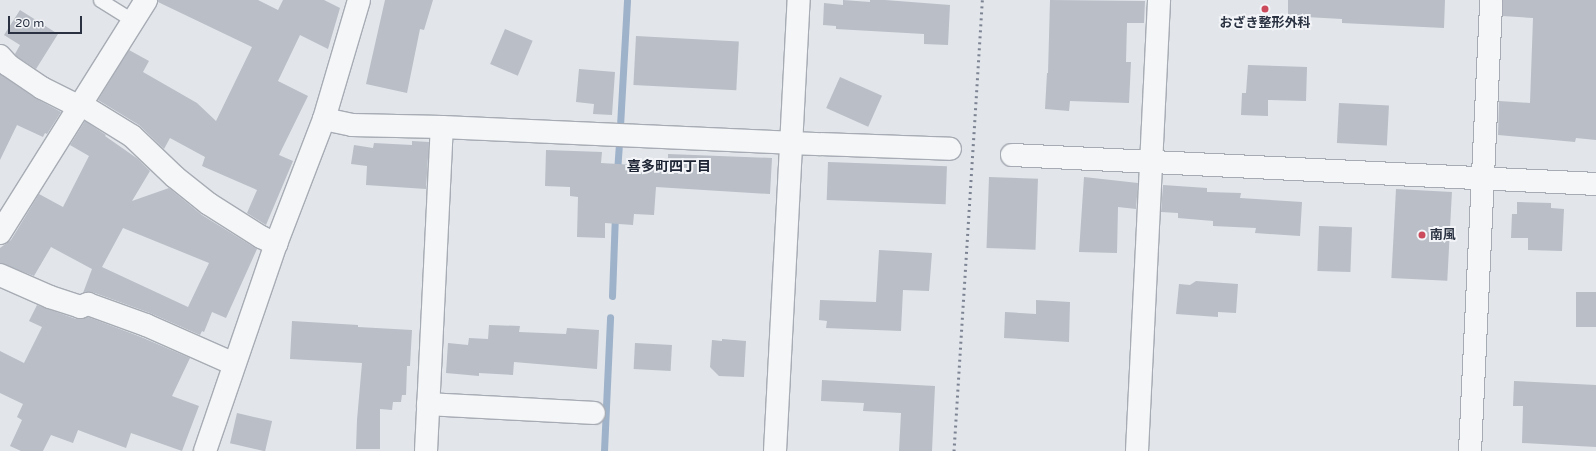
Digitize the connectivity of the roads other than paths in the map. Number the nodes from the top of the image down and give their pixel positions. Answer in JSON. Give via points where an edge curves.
{"nodes":[{"id":1,"x":100,"y":0,"type":"edge"},
{"id":2,"x":146,"y":0,"type":"edge"},
{"id":3,"x":359,"y":0,"type":"edge"},
{"id":4,"x":799,"y":0,"type":"edge"},
{"id":5,"x":1159,"y":0,"type":"edge"},
{"id":6,"x":1491,"y":0,"type":"edge"},
{"id":7,"x":133,"y":20,"type":"junction"},
{"id":8,"x":0,"y":56,"type":"edge"},
{"id":9,"x":80,"y":107,"type":"junction"},
{"id":10,"x":324,"y":119,"type":"junction"},
{"id":11,"x":442,"y":127,"type":"junction"},
{"id":12,"x":790,"y":143,"type":"junction"},
{"id":13,"x":950,"y":148,"type":"dead end"},
{"id":14,"x":1012,"y":155,"type":"dead end"},
{"id":15,"x":1152,"y":162,"type":"junction"},
{"id":16,"x":1483,"y":179,"type":"junction"},
{"id":17,"x":1596,"y":184,"type":"edge"},
{"id":18,"x":0,"y":233,"type":"edge"},
{"id":19,"x":276,"y":244,"type":"junction"},
{"id":20,"x":0,"y":275,"type":"edge"},
{"id":21,"x":234,"y":364,"type":"junction"},
{"id":22,"x":428,"y":404,"type":"junction"},
{"id":23,"x":594,"y":412,"type":"dead end"},
{"id":24,"x":205,"y":451,"type":"edge"},
{"id":25,"x":426,"y":451,"type":"edge"},
{"id":26,"x":774,"y":451,"type":"edge"},
{"id":27,"x":1137,"y":451,"type":"edge"},
{"id":28,"x":1470,"y":451,"type":"edge"}],
"edges":[{"from":1,"to":7,"type":"lane"},
{"from":2,"to":7,"type":"street"},
{"from":3,"to":10,"type":"street"},
{"from":4,"to":12,"type":"street"},
{"from":5,"to":15,"type":"street"},
{"from":6,"to":16,"type":"street"},
{"from":7,"to":9,"type":"street"},
{"from":8,"to":9,"type":"street","via":[[8,65],[42,88]]},
{"from":9,"to":18,"type":"street"},
{"from":9,"to":19,"type":"street","via":[[85,107],[132,136],[175,177],[209,204]]},
{"from":10,"to":11,"type":"street","via":[[352,125]]},
{"from":10,"to":19,"type":"street"},
{"from":11,"to":12,"type":"street"},
{"from":11,"to":22,"type":"street"},
{"from":12,"to":13,"type":"street"},
{"from":12,"to":26,"type":"street"},
{"from":14,"to":15,"type":"street"},
{"from":15,"to":16,"type":"street"},
{"from":15,"to":27,"type":"street"},
{"from":16,"to":17,"type":"street"},
{"from":16,"to":28,"type":"street"},
{"from":19,"to":21,"type":"street"},
{"from":20,"to":21,"type":"street","via":[[50,297],[80,307],[88,304],[146,325]]},
{"from":21,"to":24,"type":"street"},
{"from":22,"to":23,"type":"street"},
{"from":22,"to":25,"type":"street"}]}
